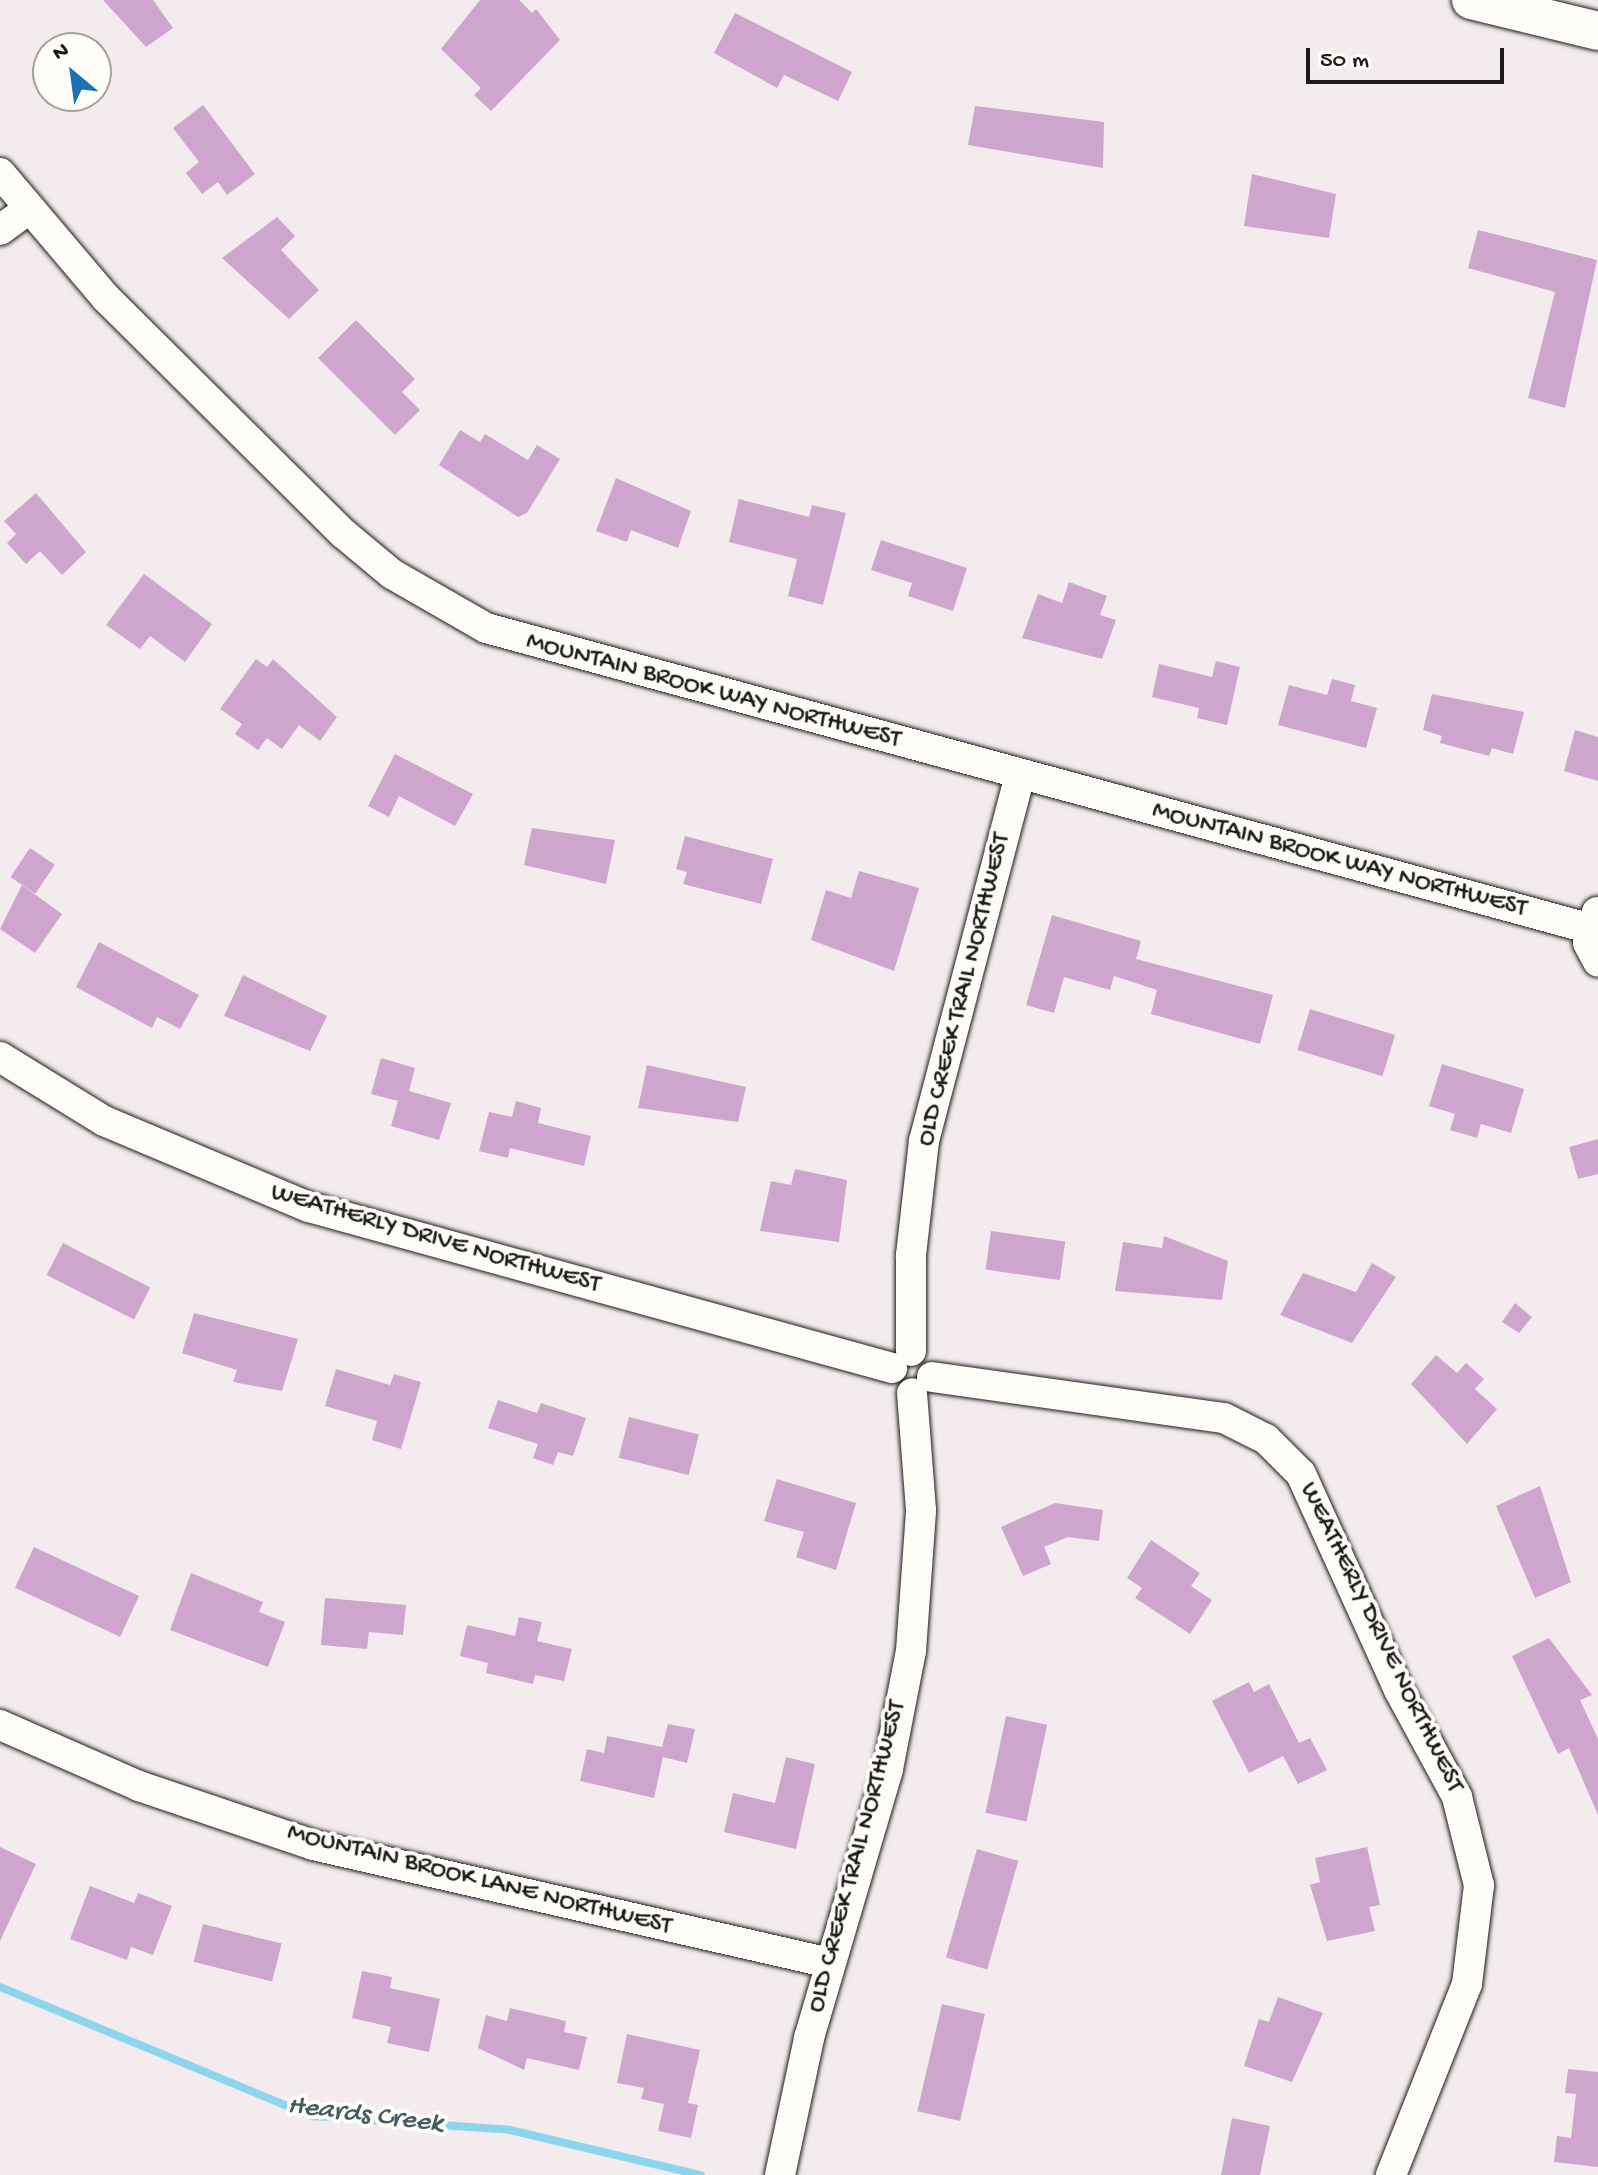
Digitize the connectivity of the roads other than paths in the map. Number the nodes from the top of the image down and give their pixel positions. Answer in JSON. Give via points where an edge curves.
{"nodes":[{"id":1,"x":1471,"y":0,"type":"edge"},
{"id":2,"x":1598,"y":31,"type":"edge"},
{"id":3,"x":0,"y":173,"type":"edge"},
{"id":4,"x":26,"y":211,"type":"junction"},
{"id":5,"x":0,"y":230,"type":"edge"},
{"id":6,"x":1020,"y":775,"type":"junction"},
{"id":7,"x":1593,"y":919,"type":"edge"},
{"id":8,"x":1598,"y":962,"type":"edge"},
{"id":9,"x":0,"y":1057,"type":"edge"},
{"id":10,"x":902,"y":1359,"type":"junction"},
{"id":11,"x":922,"y":1385,"type":"junction"},
{"id":12,"x":0,"y":1725,"type":"edge"},
{"id":13,"x":830,"y":1963,"type":"junction"},
{"id":14,"x":780,"y":2175,"type":"edge"},
{"id":15,"x":1391,"y":2175,"type":"edge"}],
"edges":[{"from":1,"to":2,"type":"street"},
{"from":3,"to":4,"type":"street","name":"MOUNTAIN BROOK WAY NORTHWEST"},
{"from":4,"to":5,"type":"street"},
{"from":4,"to":6,"type":"street","name":"MOUNTAIN BROOK WAY NORTHWEST","via":[[344,534],[437,604],[538,646]]},
{"from":6,"to":7,"type":"street","name":"MOUNTAIN BROOK WAY NORTHWEST"},
{"from":6,"to":10,"type":"street","name":"OLD CREEK TRAIL NORTHWEST","via":[[924,1141]]},
{"from":7,"to":8,"type":"street","name":"MOUNTAIN BROOK WAY NORTHWEST"},
{"from":9,"to":10,"type":"street","name":"WEATHERLY DRIVE NORTHWEST","via":[[104,1121],[309,1207]]},
{"from":10,"to":11,"type":"street","via":[[899,1388]]},
{"from":11,"to":13,"type":"street","name":"OLD CREEK TRAIL NORTHWEST","via":[[921,1510],[911,1651],[888,1769]]},
{"from":11,"to":15,"type":"street","name":"WEATHERLY DRIVE NORTHWEST","via":[[1224,1418],[1266,1439],[1301,1474],[1399,1690],[1457,1797],[1479,1885],[1467,1984]]},
{"from":12,"to":13,"type":"street","name":"MOUNTAIN BROOK LANE NORTHWEST","via":[[139,1786],[313,1845]]},
{"from":13,"to":14,"type":"street","name":"OLD CREEK TRAIL NORTHWEST"}]}
